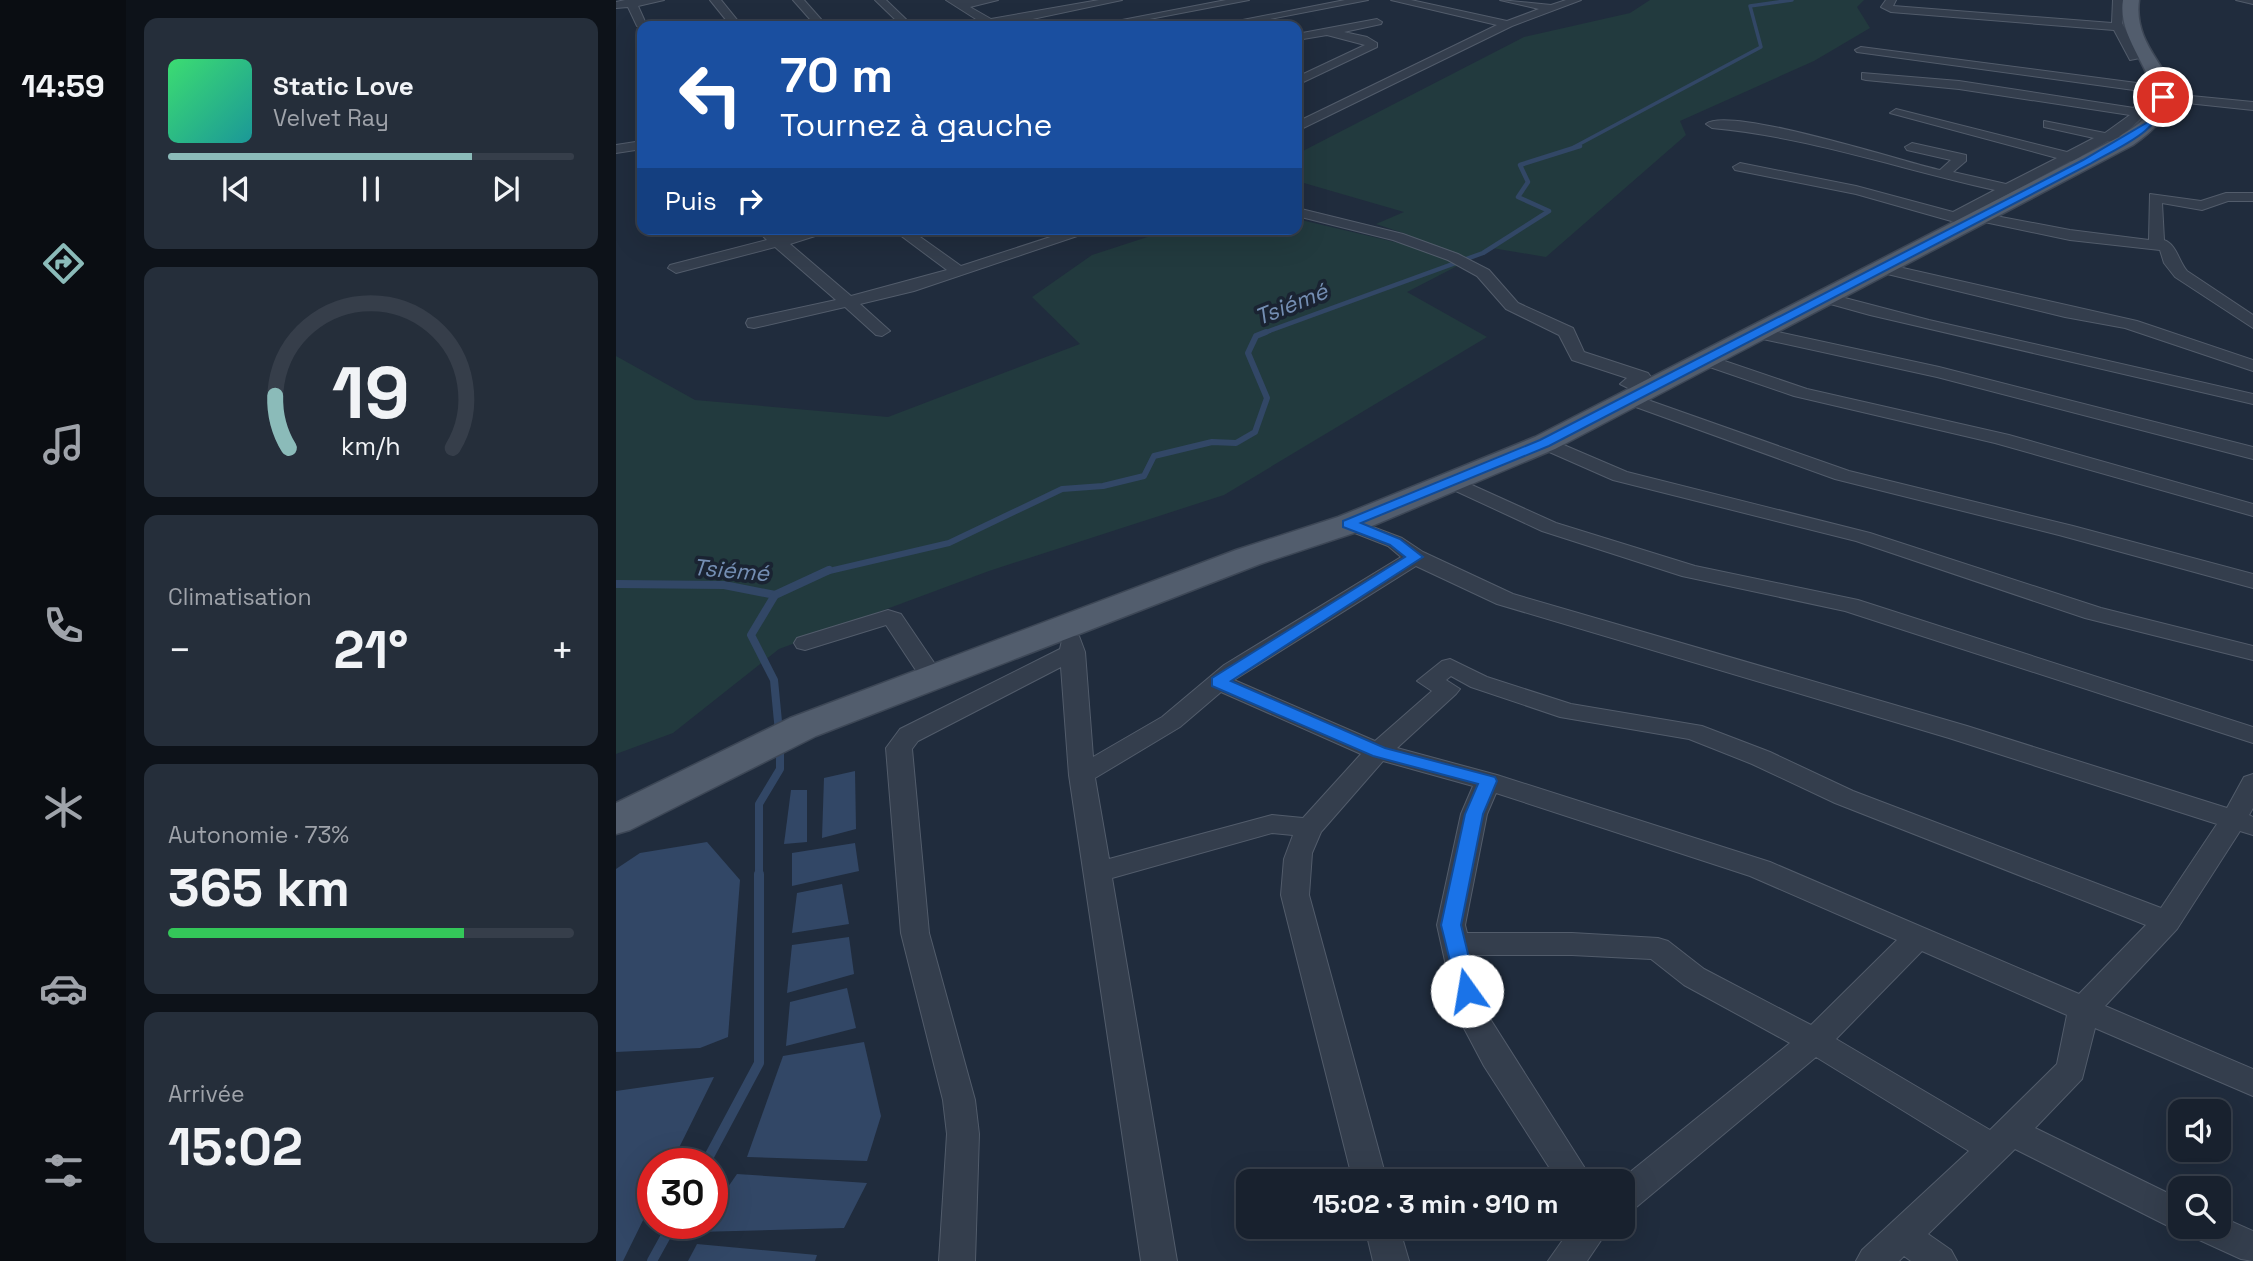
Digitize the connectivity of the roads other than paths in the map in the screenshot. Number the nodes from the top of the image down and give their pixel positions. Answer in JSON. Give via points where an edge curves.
{"nodes":[{"id":1,"x":659,"y":0,"type":"edge"},
{"id":2,"x":715,"y":0,"type":"edge"},
{"id":3,"x":798,"y":0,"type":"edge"},
{"id":4,"x":880,"y":0,"type":"edge"},
{"id":5,"x":993,"y":0,"type":"edge"},
{"id":6,"x":1116,"y":0,"type":"edge"},
{"id":7,"x":1188,"y":0,"type":"edge"},
{"id":8,"x":1244,"y":0,"type":"edge"},
{"id":9,"x":1363,"y":0,"type":"edge"},
{"id":10,"x":1396,"y":0,"type":"edge"},
{"id":11,"x":1505,"y":0,"type":"edge"},
{"id":12,"x":1576,"y":0,"type":"edge"},
{"id":13,"x":1891,"y":0,"type":"edge"},
{"id":14,"x":2118,"y":0,"type":"edge"},
{"id":15,"x":2131,"y":0,"type":"edge"},
{"id":16,"x":2241,"y":0,"type":"edge"},
{"id":17,"x":2253,"y":1,"type":"edge"},
{"id":18,"x":631,"y":2,"type":"edge"},
{"id":19,"x":956,"y":3,"type":"edge"},
{"id":20,"x":616,"y":5,"type":"edge"},
{"id":21,"x":1201,"y":7,"type":"junction"},
{"id":22,"x":1323,"y":8,"type":"junction"},
{"id":23,"x":1553,"y":8,"type":"junction"},
{"id":24,"x":640,"y":21,"type":"edge"},
{"id":25,"x":733,"y":21,"type":"edge"},
{"id":26,"x":817,"y":21,"type":"edge"},
{"id":27,"x":903,"y":21,"type":"edge"},
{"id":28,"x":988,"y":21,"type":"edge"},
{"id":29,"x":1008,"y":21,"type":"edge"},
{"id":30,"x":1124,"y":21,"type":"edge"},
{"id":31,"x":1224,"y":21,"type":"edge"},
{"id":32,"x":1247,"y":21,"type":"edge"},
{"id":33,"x":1508,"y":24,"type":"junction"},
{"id":34,"x":2118,"y":27,"type":"junction"},
{"id":35,"x":1325,"y":31,"type":"junction"},
{"id":36,"x":1302,"y":36,"type":"edge"},
{"id":37,"x":1861,"y":50,"type":"dead end"},
{"id":38,"x":2134,"y":58,"type":"dead end"},
{"id":39,"x":2003,"y":69,"type":"junction"},
{"id":40,"x":1866,"y":76,"type":"dead end"},
{"id":41,"x":1302,"y":79,"type":"edge"},
{"id":42,"x":2022,"y":94,"type":"junction"},
{"id":43,"x":2191,"y":100,"type":"dead end"},
{"id":44,"x":2253,"y":106,"type":"edge"},
{"id":45,"x":1896,"y":113,"type":"dead end"},
{"id":46,"x":2139,"y":113,"type":"junction"},
{"id":47,"x":1712,"y":124,"type":"dead end"},
{"id":48,"x":2049,"y":124,"type":"dead end"},
{"id":49,"x":1302,"y":125,"type":"edge"},
{"id":50,"x":2118,"y":139,"type":"junction"},
{"id":51,"x":637,"y":146,"type":"edge"},
{"id":52,"x":1912,"y":147,"type":"dead end"},
{"id":53,"x":616,"y":149,"type":"edge"},
{"id":54,"x":2079,"y":160,"type":"junction"},
{"id":55,"x":1740,"y":167,"type":"dead end"},
{"id":56,"x":1944,"y":173,"type":"junction"},
{"id":57,"x":2009,"y":189,"type":"junction"},
{"id":58,"x":2253,"y":197,"type":"edge"},
{"id":59,"x":1302,"y":213,"type":"edge"},
{"id":60,"x":1968,"y":219,"type":"junction"},
{"id":61,"x":770,"y":235,"type":"edge"},
{"id":62,"x":907,"y":235,"type":"edge"},
{"id":63,"x":1034,"y":235,"type":"edge"},
{"id":64,"x":1073,"y":235,"type":"edge"},
{"id":65,"x":1046,"y":244,"type":"junction"},
{"id":66,"x":2166,"y":246,"type":"junction"},
{"id":67,"x":676,"y":268,"type":"dead end"},
{"id":68,"x":1881,"y":268,"type":"junction"},
{"id":69,"x":959,"y":272,"type":"junction"},
{"id":70,"x":1822,"y":297,"type":"junction"},
{"id":71,"x":848,"y":303,"type":"junction"},
{"id":72,"x":754,"y":323,"type":"dead end"},
{"id":73,"x":2253,"y":323,"type":"edge"},
{"id":74,"x":882,"y":331,"type":"dead end"},
{"id":75,"x":1755,"y":332,"type":"junction"},
{"id":76,"x":1704,"y":359,"type":"junction"},
{"id":77,"x":2253,"y":366,"type":"edge"},
{"id":78,"x":1635,"y":394,"type":"junction"},
{"id":79,"x":2253,"y":399,"type":"edge"},
{"id":80,"x":1545,"y":443,"type":"junction"},
{"id":81,"x":2253,"y":453,"type":"edge"},
{"id":82,"x":1452,"y":482,"type":"junction"},
{"id":83,"x":2253,"y":510,"type":"edge"},
{"id":84,"x":1349,"y":524,"type":"junction"},
{"id":85,"x":1415,"y":557,"type":"junction"},
{"id":86,"x":2253,"y":581,"type":"edge"},
{"id":87,"x":1071,"y":640,"type":"junction"},
{"id":88,"x":805,"y":643,"type":"dead end"},
{"id":89,"x":2253,"y":653,"type":"edge"},
{"id":90,"x":931,"y":676,"type":"junction"},
{"id":91,"x":1218,"y":682,"type":"junction"},
{"id":92,"x":2253,"y":736,"type":"edge"},
{"id":93,"x":1379,"y":752,"type":"junction"},
{"id":94,"x":1082,"y":775,"type":"junction"},
{"id":95,"x":1488,"y":781,"type":"junction"},
{"id":96,"x":2253,"y":783,"type":"edge"},
{"id":97,"x":616,"y":820,"type":"edge"},
{"id":98,"x":2243,"y":822,"type":"edge"},
{"id":99,"x":1310,"y":828,"type":"junction"},
{"id":100,"x":1097,"y":872,"type":"junction"},
{"id":101,"x":2167,"y":922,"type":"junction"},
{"id":102,"x":1916,"y":939,"type":"junction"},
{"id":103,"x":1456,"y":944,"type":"junction"},
{"id":104,"x":2084,"y":1008,"type":"junction"},
{"id":105,"x":1814,"y":1041,"type":"junction"},
{"id":106,"x":2253,"y":1083,"type":"edge"},
{"id":107,"x":2003,"y":1141,"type":"junction"},
{"id":108,"x":1367,"y":1169,"type":"edge"},
{"id":109,"x":1568,"y":1169,"type":"edge"},
{"id":110,"x":1635,"y":1188,"type":"edge"},
{"id":111,"x":2168,"y":1210,"type":"edge"},
{"id":112,"x":1904,"y":1237,"type":"junction"},
{"id":113,"x":2231,"y":1238,"type":"edge"},
{"id":114,"x":1385,"y":1239,"type":"edge"},
{"id":115,"x":1583,"y":1239,"type":"edge"},
{"id":116,"x":2253,"y":1248,"type":"edge"},
{"id":117,"x":957,"y":1261,"type":"edge"},
{"id":118,"x":1159,"y":1261,"type":"edge"},
{"id":119,"x":1391,"y":1261,"type":"edge"},
{"id":120,"x":1566,"y":1261,"type":"edge"},
{"id":121,"x":1874,"y":1261,"type":"edge"},
{"id":122,"x":1939,"y":1261,"type":"edge"}],
"edges":[{"from":1,"to":18,"type":"street"},
{"from":2,"to":25,"type":"street"},
{"from":3,"to":26,"type":"street"},
{"from":4,"to":27,"type":"street"},
{"from":5,"to":19,"type":"street"},
{"from":6,"to":29,"type":"street"},
{"from":7,"to":21,"type":"street"},
{"from":8,"to":21,"type":"street"},
{"from":9,"to":22,"type":"street"},
{"from":10,"to":33,"type":"street"},
{"from":11,"to":23,"type":"street"},
{"from":12,"to":23,"type":"street"},
{"from":13,"to":34,"type":"street","via":[[1886,8]]},
{"from":14,"to":34,"type":"street","via":[[2114,10]]},
{"from":15,"to":50,"type":"main road","via":[[2129,22],[2163,97],[2149,125]]},
{"from":16,"to":17,"type":"street"},
{"from":18,"to":20,"type":"street"},
{"from":18,"to":24,"type":"street"},
{"from":19,"to":28,"type":"street"},
{"from":21,"to":30,"type":"street"},
{"from":21,"to":31,"type":"street"},
{"from":22,"to":32,"type":"street"},
{"from":22,"to":35,"type":"street","via":[[1377,22]]},
{"from":23,"to":33,"type":"street"},
{"from":33,"to":49,"type":"street"},
{"from":34,"to":38,"type":"street"},
{"from":35,"to":36,"type":"street"},
{"from":35,"to":41,"type":"street","via":[[1373,45]]},
{"from":37,"to":39,"type":"street"},
{"from":39,"to":42,"type":"street"},
{"from":39,"to":46,"type":"street","via":[[2146,86]]},
{"from":40,"to":42,"type":"street"},
{"from":42,"to":46,"type":"street"},
{"from":43,"to":44,"type":"street"},
{"from":45,"to":54,"type":"street"},
{"from":46,"to":50,"type":"street"},
{"from":47,"to":56,"type":"street","via":[[1810,138]]},
{"from":48,"to":50,"type":"street"},
{"from":50,"to":54,"type":"main road"},
{"from":51,"to":53,"type":"street"},
{"from":52,"to":56,"type":"street","via":[[1961,158]]},
{"from":54,"to":57,"type":"street"},
{"from":54,"to":60,"type":"main road"},
{"from":55,"to":60,"type":"street","via":[[1824,181]]},
{"from":56,"to":57,"type":"street"},
{"from":57,"to":60,"type":"street"},
{"from":58,"to":66,"type":"street","via":[[2226,197],[2207,205],[2155,197],[2157,242]]},
{"from":59,"to":78,"type":"street","via":[[1398,237],[1483,273],[1512,306],[1567,332],[1578,356],[1642,377],[1629,384]]},
{"from":60,"to":66,"type":"street"},
{"from":60,"to":68,"type":"main road"},
{"from":61,"to":67,"type":"street"},
{"from":61,"to":71,"type":"street"},
{"from":62,"to":69,"type":"street"},
{"from":63,"to":65,"type":"street"},
{"from":64,"to":65,"type":"street"},
{"from":65,"to":69,"type":"street"},
{"from":66,"to":73,"type":"street","via":[[2181,274]]},
{"from":68,"to":70,"type":"main road"},
{"from":68,"to":77,"type":"street","via":[[2071,316],[2098,317],[2157,332]]},
{"from":69,"to":71,"type":"street"},
{"from":70,"to":75,"type":"main road"},
{"from":70,"to":79,"type":"street"},
{"from":71,"to":72,"type":"street"},
{"from":71,"to":74,"type":"street"},
{"from":75,"to":76,"type":"main road"},
{"from":75,"to":81,"type":"street","via":[[1939,372]]},
{"from":76,"to":78,"type":"main road"},
{"from":76,"to":83,"type":"street","via":[[1742,376],[1969,431]]},
{"from":78,"to":80,"type":"main road"},
{"from":78,"to":86,"type":"street","via":[[1842,475]]},
{"from":80,"to":82,"type":"main road"},
{"from":80,"to":89,"type":"street","via":[[1620,476],[1863,537],[2094,613]]},
{"from":82,"to":84,"type":"main road"},
{"from":82,"to":92,"type":"street","via":[[1549,527],[1690,571],[1850,605]]},
{"from":84,"to":85,"type":"street","via":[[1395,542]]},
{"from":84,"to":87,"type":"main road","via":[[1248,557]]},
{"from":85,"to":91,"type":"street"},
{"from":85,"to":98,"type":"street","via":[[1505,599],[1958,732]]},
{"from":87,"to":90,"type":"main road"},
{"from":87,"to":94,"type":"street"},
{"from":87,"to":117,"type":"street","via":[[909,735],[899,748],[915,933],[962,1123]]},
{"from":88,"to":90,"type":"street","via":[[888,617]]},
{"from":90,"to":97,"type":"main road","via":[[752,750]]},
{"from":91,"to":93,"type":"street"},
{"from":91,"to":94,"type":"street","via":[[1147,738]]},
{"from":93,"to":95,"type":"street"},
{"from":93,"to":99,"type":"street"},
{"from":93,"to":101,"type":"street","via":[[1448,689],[1429,681],[1450,666],[1479,682],[1569,712],[1693,732],[1844,797]]},
{"from":94,"to":100,"type":"street"},
{"from":95,"to":102,"type":"street","via":[[1760,869]]},
{"from":95,"to":103,"type":"street","via":[[1474,814],[1451,925]]},
{"from":96,"to":98,"type":"street"},
{"from":98,"to":101,"type":"street"},
{"from":99,"to":100,"type":"street","via":[[1272,824]]},
{"from":99,"to":108,"type":"street","via":[[1300,848],[1295,895]]},
{"from":100,"to":118,"type":"street"},
{"from":101,"to":104,"type":"street"},
{"from":102,"to":104,"type":"street"},
{"from":102,"to":105,"type":"street"},
{"from":103,"to":105,"type":"street","via":[[1658,949],[1694,978]]},
{"from":103,"to":109,"type":"street","via":[[1472,1015]]},
{"from":104,"to":106,"type":"street"},
{"from":104,"to":107,"type":"street","via":[[2071,1070]]},
{"from":105,"to":107,"type":"street"},
{"from":105,"to":110,"type":"street"},
{"from":107,"to":111,"type":"street"},
{"from":107,"to":112,"type":"street"},
{"from":112,"to":121,"type":"street"},
{"from":112,"to":122,"type":"street"},
{"from":113,"to":116,"type":"street"},
{"from":114,"to":119,"type":"street"},
{"from":115,"to":120,"type":"street"}]}
